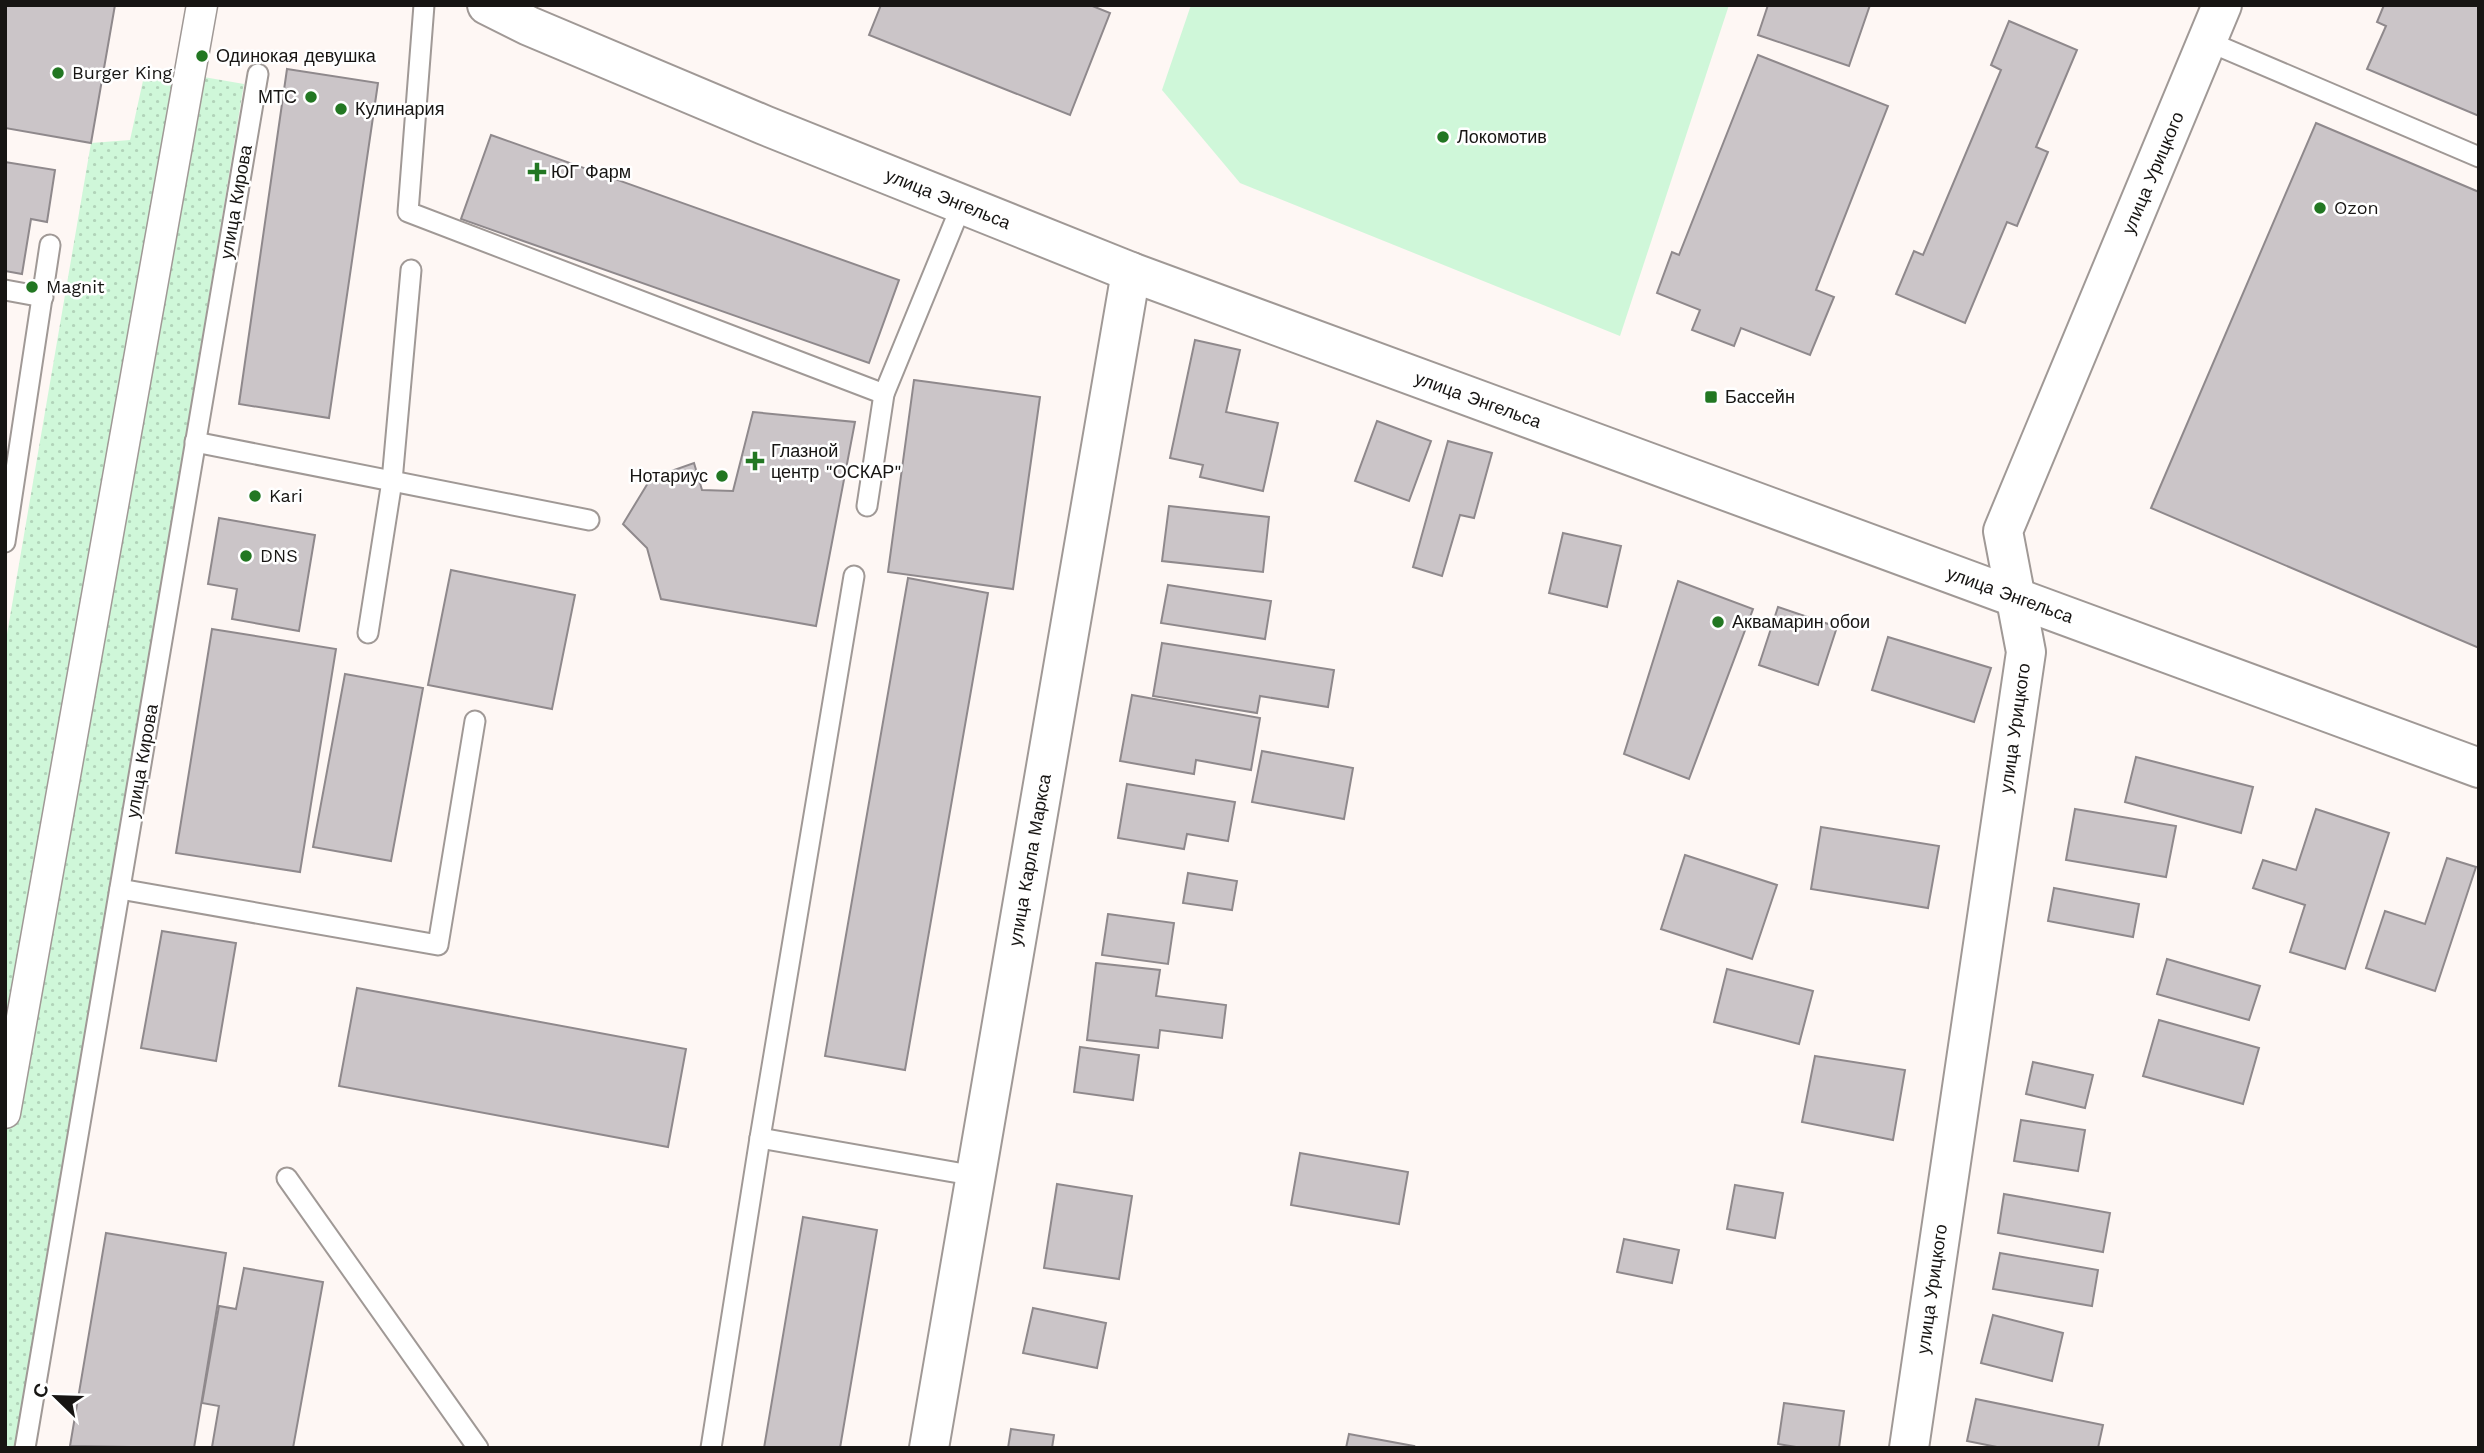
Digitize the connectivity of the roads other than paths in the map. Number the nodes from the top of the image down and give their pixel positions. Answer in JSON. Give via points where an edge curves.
{"nodes":[{"id":1,"x":202,"y":5,"type":"edge"},
{"id":2,"x":424,"y":5,"type":"edge"},
{"id":3,"x":487,"y":5,"type":"edge"},
{"id":4,"x":2222,"y":5,"type":"edge"},
{"id":5,"x":2207,"y":41,"type":"junction"},
{"id":6,"x":258,"y":74,"type":"dead end"},
{"id":7,"x":2479,"y":157,"type":"edge"},
{"id":8,"x":962,"y":204,"type":"junction"},
{"id":9,"x":50,"y":245,"type":"dead end"},
{"id":10,"x":411,"y":270,"type":"dead end"},
{"id":11,"x":1131,"y":272,"type":"junction"},
{"id":12,"x":5,"y":290,"type":"edge"},
{"id":13,"x":43,"y":297,"type":"junction"},
{"id":14,"x":884,"y":394,"type":"junction"},
{"id":15,"x":195,"y":442,"type":"junction"},
{"id":16,"x":11,"y":468,"type":"edge"},
{"id":17,"x":392,"y":481,"type":"junction"},
{"id":18,"x":867,"y":506,"type":"dead end"},
{"id":19,"x":589,"y":520,"type":"dead end"},
{"id":20,"x":5,"y":542,"type":"edge"},
{"id":21,"x":854,"y":576,"type":"dead end"},
{"id":22,"x":2016,"y":597,"type":"junction"},
{"id":23,"x":368,"y":633,"type":"dead end"},
{"id":24,"x":475,"y":721,"type":"dead end"},
{"id":25,"x":2479,"y":768,"type":"edge"},
{"id":26,"x":120,"y":889,"type":"junction"},
{"id":27,"x":5,"y":1112,"type":"edge"},
{"id":28,"x":760,"y":1138,"type":"junction"},
{"id":29,"x":976,"y":1176,"type":"junction"},
{"id":30,"x":287,"y":1178,"type":"dead end"},
{"id":31,"x":25,"y":1448,"type":"edge"},
{"id":32,"x":478,"y":1448,"type":"edge"},
{"id":33,"x":711,"y":1448,"type":"edge"},
{"id":34,"x":929,"y":1448,"type":"edge"},
{"id":35,"x":1909,"y":1448,"type":"edge"}],
"edges":[{"from":1,"to":27,"type":"street"},
{"from":2,"to":14,"type":"lane","via":[[408,212]]},
{"from":3,"to":8,"type":"street","name":"улица Энгельса","via":[[764,125]]},
{"from":4,"to":5,"type":"street","name":"улица Урицкого"},
{"from":5,"to":7,"type":"lane"},
{"from":5,"to":22,"type":"street","name":"улица Урицкого","via":[[2003,531]]},
{"from":6,"to":15,"type":"lane","name":"улица Кирова"},
{"from":8,"to":11,"type":"street","name":"улица Энгельса"},
{"from":8,"to":14,"type":"lane"},
{"from":9,"to":13,"type":"lane"},
{"from":10,"to":17,"type":"lane"},
{"from":11,"to":22,"type":"street","name":"улица Энгельса"},
{"from":11,"to":29,"type":"street","name":"улица Карла Маркса"},
{"from":12,"to":13,"type":"lane"},
{"from":13,"to":16,"type":"lane"},
{"from":14,"to":18,"type":"lane"},
{"from":15,"to":17,"type":"lane"},
{"from":15,"to":26,"type":"lane","name":"улица Кирова"},
{"from":16,"to":20,"type":"lane"},
{"from":17,"to":19,"type":"lane"},
{"from":17,"to":23,"type":"lane"},
{"from":21,"to":28,"type":"lane"},
{"from":22,"to":25,"type":"street","name":"улица Энгельса"},
{"from":22,"to":35,"type":"street","name":"улица Урицкого","via":[[2026,652]]},
{"from":24,"to":26,"type":"lane","via":[[438,945]]},
{"from":26,"to":31,"type":"lane","name":"улица Кирова"},
{"from":28,"to":29,"type":"lane"},
{"from":28,"to":33,"type":"lane"},
{"from":29,"to":34,"type":"street","name":"улица Карла Маркса"},
{"from":30,"to":32,"type":"lane"}]}
